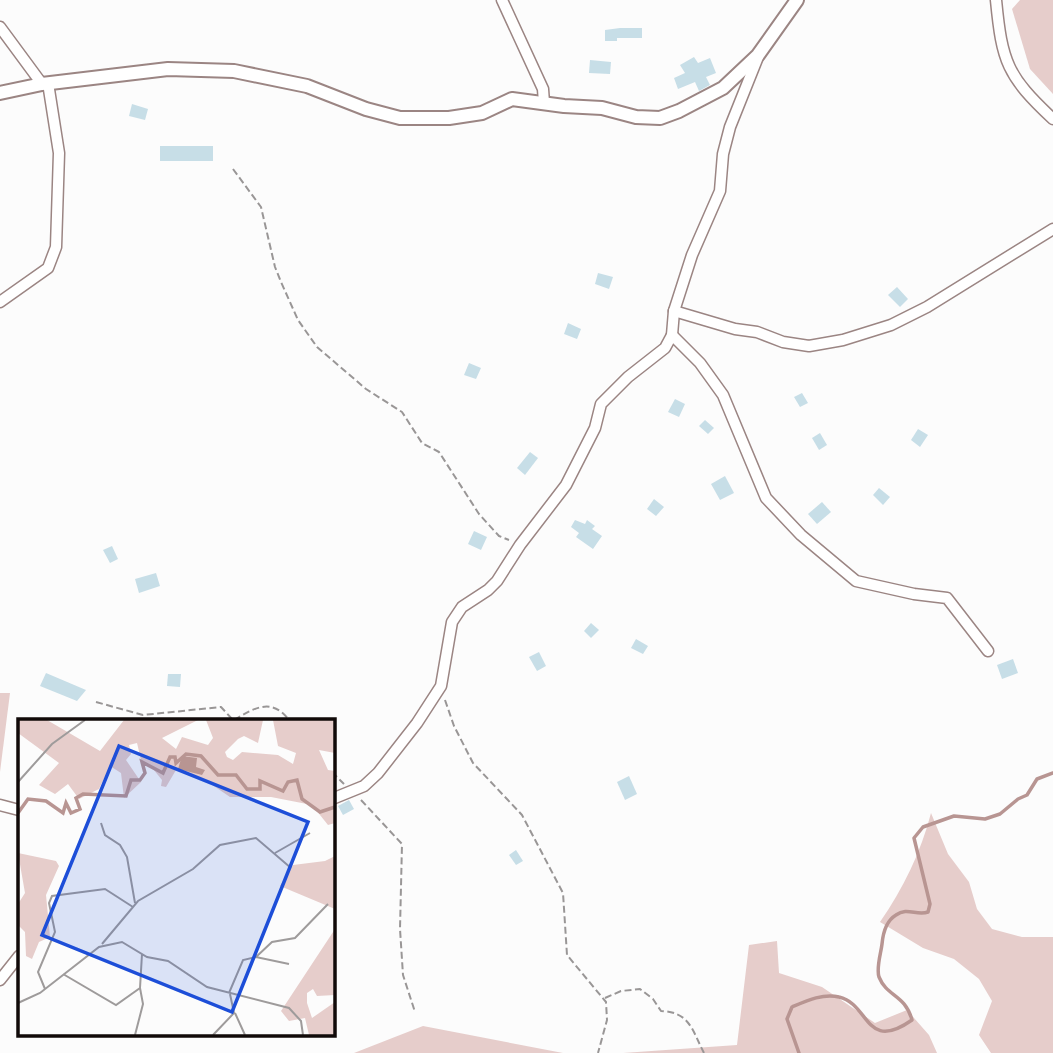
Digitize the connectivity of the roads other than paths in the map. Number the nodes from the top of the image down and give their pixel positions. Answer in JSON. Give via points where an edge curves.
{"nodes":[{"id":1,"x":502,"y":0,"type":"edge"},
{"id":2,"x":797,"y":0,"type":"edge"},
{"id":3,"x":996,"y":0,"type":"edge"},
{"id":4,"x":0,"y":27,"type":"edge"},
{"id":5,"x":758,"y":55,"type":"junction"},
{"id":6,"x":45,"y":83,"type":"junction"},
{"id":7,"x":0,"y":93,"type":"edge"},
{"id":8,"x":544,"y":103,"type":"junction"},
{"id":9,"x":1053,"y":119,"type":"edge"},
{"id":10,"x":1053,"y":229,"type":"edge"},
{"id":11,"x":0,"y":302,"type":"edge"},
{"id":12,"x":674,"y":311,"type":"junction"},
{"id":13,"x":672,"y":335,"type":"junction"},
{"id":14,"x":988,"y":650,"type":"dead end"},
{"id":15,"x":334,"y":798,"type":"edge"},
{"id":16,"x":0,"y":805,"type":"edge"},
{"id":17,"x":18,"y":810,"type":"edge"},
{"id":18,"x":18,"y":957,"type":"edge"},
{"id":19,"x":0,"y":980,"type":"edge"}],
"edges":[{"from":1,"to":8,"type":"street","via":[[543,89]]},
{"from":2,"to":5,"type":"street"},
{"from":3,"to":9,"type":"street","via":[[1000,40],[1010,72]]},
{"from":4,"to":6,"type":"street"},
{"from":5,"to":8,"type":"street","via":[[723,88],[660,118]]},
{"from":5,"to":12,"type":"street","via":[[730,127],[720,191]]},
{"from":6,"to":7,"type":"street"},
{"from":6,"to":8,"type":"street","via":[[168,69],[234,71],[307,86],[400,118],[482,113],[512,99]]},
{"from":6,"to":11,"type":"street","via":[[60,153],[55,247],[48,268]]},
{"from":10,"to":12,"type":"street","via":[[927,307],[891,325],[843,340],[809,346],[783,342]]},
{"from":12,"to":13,"type":"street"},
{"from":13,"to":14,"type":"street","via":[[723,395],[766,498],[801,536],[856,581],[947,598]]},
{"from":13,"to":15,"type":"street","via":[[665,348],[601,404],[595,428],[566,485],[497,581],[462,607],[452,622],[441,686],[418,723],[364,786]]},
{"from":16,"to":17,"type":"street"},
{"from":18,"to":19,"type":"street"}]}
